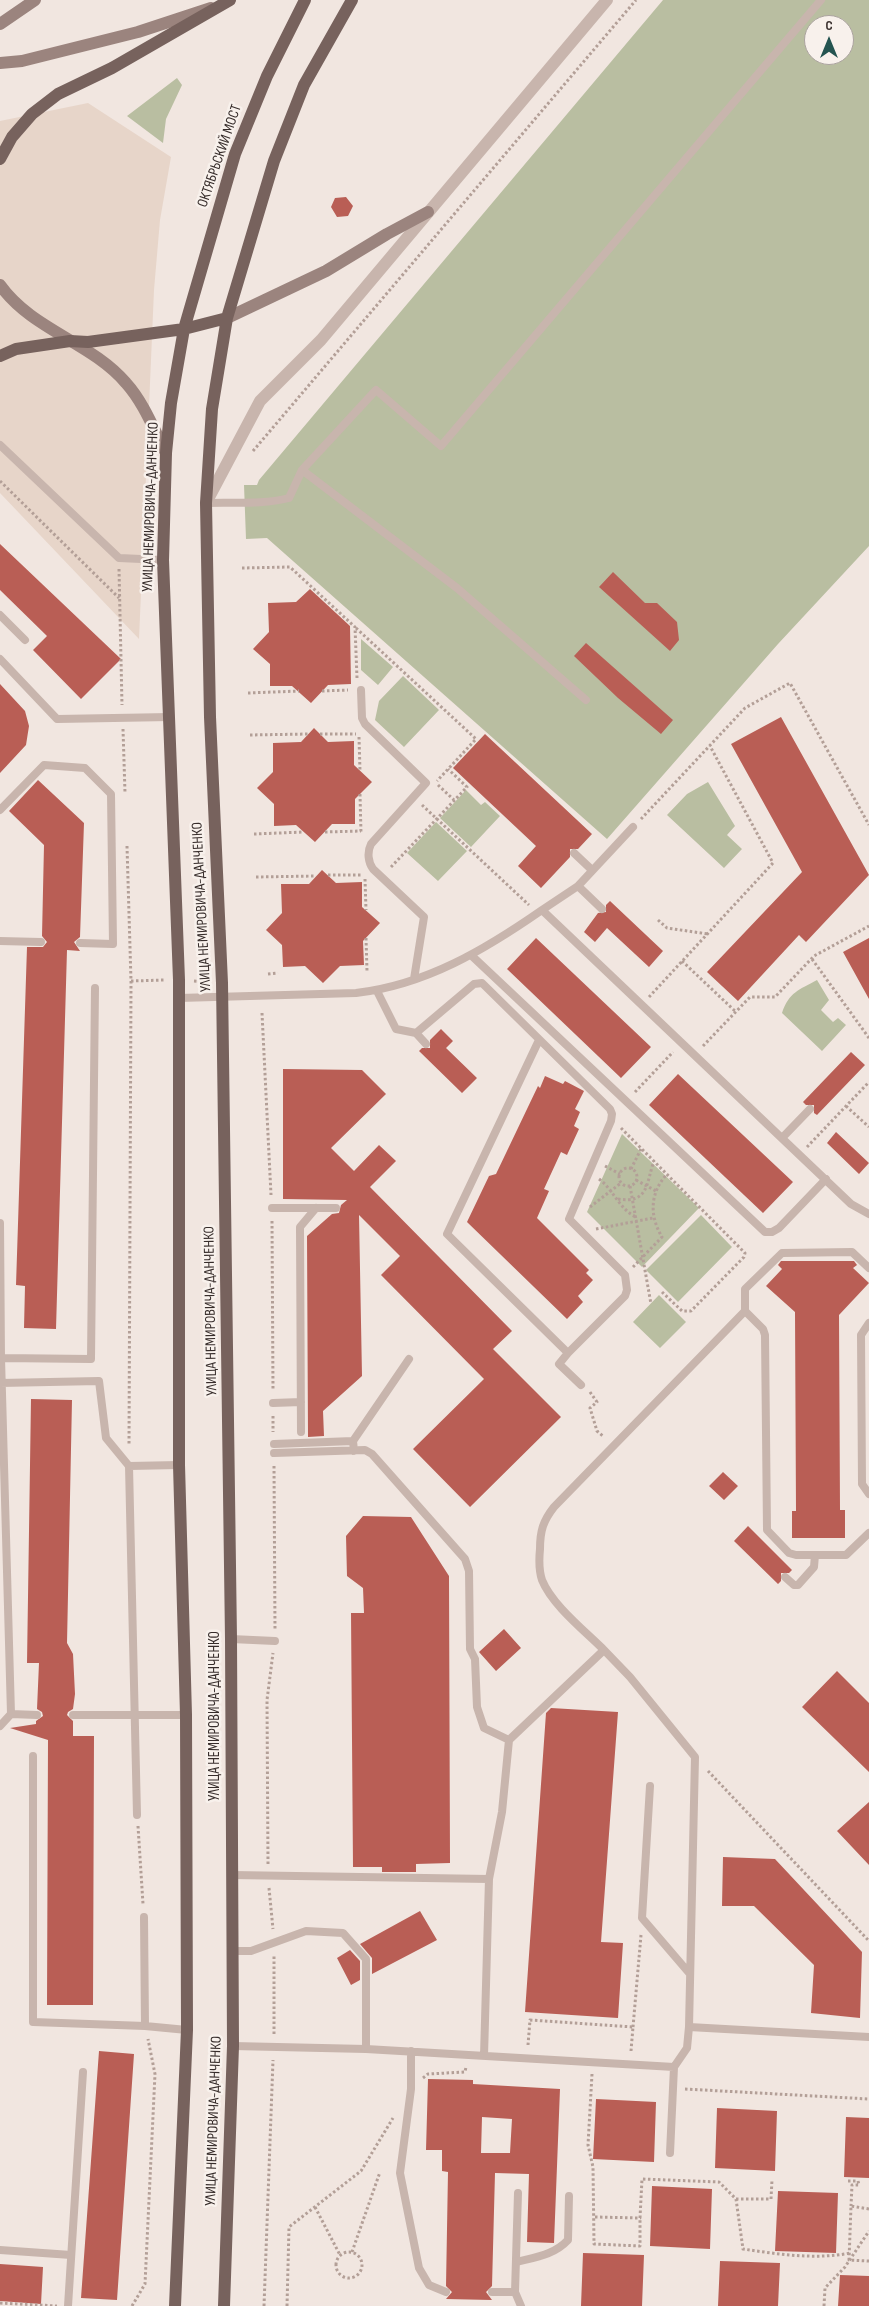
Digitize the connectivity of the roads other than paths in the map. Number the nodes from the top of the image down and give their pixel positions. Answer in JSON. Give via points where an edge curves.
{"nodes":[{"id":1,"x":35,"y":0,"type":"edge"},
{"id":2,"x":305,"y":0,"type":"edge"},
{"id":3,"x":352,"y":0,"type":"edge"},
{"id":4,"x":607,"y":0,"type":"edge"},
{"id":5,"x":821,"y":0,"type":"edge"},
{"id":6,"x":227,"y":2,"type":"edge"},
{"id":7,"x":0,"y":24,"type":"edge"},
{"id":8,"x":0,"y":63,"type":"edge"},
{"id":9,"x":0,"y":159,"type":"edge"},
{"id":10,"x":428,"y":212,"type":"junction"},
{"id":11,"x":0,"y":285,"type":"edge"},
{"id":12,"x":227,"y":318,"type":"junction"},
{"id":13,"x":184,"y":329,"type":"junction"},
{"id":14,"x":70,"y":341,"type":"junction"},
{"id":15,"x":0,"y":356,"type":"edge"},
{"id":16,"x":0,"y":445,"type":"edge"},
{"id":17,"x":166,"y":453,"type":"junction"},
{"id":18,"x":302,"y":470,"type":"junction"},
{"id":19,"x":206,"y":503,"type":"junction"},
{"id":20,"x":163,"y":560,"type":"junction"},
{"id":21,"x":0,"y":615,"type":"edge"},
{"id":22,"x":25,"y":640,"type":"dead end"},
{"id":23,"x":0,"y":659,"type":"edge"},
{"id":24,"x":361,"y":690,"type":"dead end"},
{"id":25,"x":586,"y":700,"type":"dead end"},
{"id":26,"x":170,"y":717,"type":"junction"},
{"id":27,"x":0,"y":810,"type":"edge"},
{"id":28,"x":633,"y":826,"type":"road end"},
{"id":29,"x":574,"y":853,"type":"dead end"},
{"id":30,"x":592,"y":870,"type":"junction"},
{"id":31,"x":578,"y":886,"type":"junction"},
{"id":32,"x":602,"y":909,"type":"dead end"},
{"id":33,"x":540,"y":912,"type":"junction"},
{"id":34,"x":0,"y":941,"type":"edge"},
{"id":35,"x":41,"y":942,"type":"dead end"},
{"id":36,"x":80,"y":943,"type":"dead end"},
{"id":37,"x":472,"y":956,"type":"junction"},
{"id":38,"x":414,"y":979,"type":"junction"},
{"id":39,"x":95,"y":988,"type":"dead end"},
{"id":40,"x":377,"y":991,"type":"junction"},
{"id":41,"x":223,"y":997,"type":"junction"},
{"id":42,"x":179,"y":998,"type":"junction"},
{"id":43,"x":416,"y":1033,"type":"junction"},
{"id":44,"x":539,"y":1040,"type":"junction"},
{"id":45,"x":426,"y":1044,"type":"dead end"},
{"id":46,"x":810,"y":1109,"type":"dead end"},
{"id":47,"x":782,"y":1138,"type":"junction"},
{"id":48,"x":826,"y":1179,"type":"junction"},
{"id":49,"x":272,"y":1208,"type":"road end"},
{"id":50,"x":316,"y":1208,"type":"junction"},
{"id":51,"x":336,"y":1208,"type":"dead end"},
{"id":52,"x":869,"y":1214,"type":"edge"},
{"id":53,"x":0,"y":1223,"type":"edge"},
{"id":54,"x":869,"y":1268,"type":"edge"},
{"id":55,"x":745,"y":1311,"type":"junction"},
{"id":56,"x":869,"y":1323,"type":"edge"},
{"id":57,"x":568,"y":1353,"type":"junction"},
{"id":58,"x":1,"y":1358,"type":"edge"},
{"id":59,"x":410,"y":1359,"type":"dead end"},
{"id":60,"x":0,"y":1369,"type":"edge"},
{"id":61,"x":0,"y":1383,"type":"edge"},
{"id":62,"x":581,"y":1385,"type":"dead end"},
{"id":63,"x":300,"y":1402,"type":"junction"},
{"id":64,"x":273,"y":1403,"type":"road end"},
{"id":65,"x":300,"y":1432,"type":"dead end"},
{"id":66,"x":354,"y":1441,"type":"junction"},
{"id":67,"x":274,"y":1444,"type":"road end"},
{"id":68,"x":1,"y":1447,"type":"edge"},
{"id":69,"x":354,"y":1451,"type":"junction"},
{"id":70,"x":274,"y":1453,"type":"road end"},
{"id":71,"x":179,"y":1465,"type":"junction"},
{"id":72,"x":129,"y":1466,"type":"junction"},
{"id":73,"x":869,"y":1494,"type":"edge"},
{"id":74,"x":869,"y":1533,"type":"edge"},
{"id":75,"x":815,"y":1556,"type":"junction"},
{"id":76,"x":786,"y":1577,"type":"dead end"},
{"id":77,"x":231,"y":1639,"type":"junction"},
{"id":78,"x":275,"y":1641,"type":"road end"},
{"id":79,"x":604,"y":1650,"type":"junction"},
{"id":80,"x":11,"y":1714,"type":"junction"},
{"id":81,"x":37,"y":1715,"type":"dead end"},
{"id":82,"x":73,"y":1715,"type":"dead end"},
{"id":83,"x":186,"y":1715,"type":"junction"},
{"id":84,"x":136,"y":1716,"type":"junction"},
{"id":85,"x":0,"y":1726,"type":"edge"},
{"id":86,"x":510,"y":1740,"type":"junction"},
{"id":87,"x":33,"y":1756,"type":"dead end"},
{"id":88,"x":650,"y":1786,"type":"dead end"},
{"id":89,"x":137,"y":1815,"type":"road end"},
{"id":90,"x":232,"y":1875,"type":"junction"},
{"id":91,"x":489,"y":1879,"type":"junction"},
{"id":92,"x":144,"y":1917,"type":"road end"},
{"id":93,"x":231,"y":1951,"type":"junction"},
{"id":94,"x":690,"y":1974,"type":"junction"},
{"id":95,"x":145,"y":2026,"type":"junction"},
{"id":96,"x":689,"y":2026,"type":"junction"},
{"id":97,"x":187,"y":2030,"type":"junction"},
{"id":98,"x":869,"y":2037,"type":"edge"},
{"id":99,"x":233,"y":2046,"type":"junction"},
{"id":100,"x":366,"y":2049,"type":"junction"},
{"id":101,"x":411,"y":2052,"type":"junction"},
{"id":102,"x":484,"y":2056,"type":"junction"},
{"id":103,"x":674,"y":2067,"type":"junction"},
{"id":104,"x":83,"y":2072,"type":"dead end"},
{"id":105,"x":670,"y":2153,"type":"dead end"},
{"id":106,"x":518,"y":2193,"type":"dead end"},
{"id":107,"x":569,"y":2196,"type":"dead end"},
{"id":108,"x":0,"y":2250,"type":"edge"},
{"id":109,"x":71,"y":2255,"type":"junction"},
{"id":110,"x":516,"y":2262,"type":"junction"},
{"id":111,"x":446,"y":2292,"type":"dead end"},
{"id":112,"x":492,"y":2292,"type":"dead end"},
{"id":113,"x":515,"y":2292,"type":"junction"},
{"id":114,"x":68,"y":2306,"type":"edge"},
{"id":115,"x":175,"y":2306,"type":"edge"},
{"id":116,"x":224,"y":2306,"type":"edge"},
{"id":117,"x":521,"y":2306,"type":"edge"}],
"edges":[{"from":1,"to":7,"type":"main road"},
{"from":2,"to":13,"type":"main road","name":"ОКТЯБРЬСКИЙ МОСТ","via":[[267,76],[235,154]]},
{"from":3,"to":12,"type":"main road","via":[[304,85],[274,162]]},
{"from":4,"to":10,"type":"street"},
{"from":5,"to":18,"type":"lane","via":[[441,446],[376,390]]},
{"from":6,"to":8,"type":"main road","via":[[138,32],[22,61]]},
{"from":6,"to":9,"type":"main road","via":[[112,68],[58,94],[32,114]]},
{"from":10,"to":12,"type":"main road","via":[[326,271]]},
{"from":10,"to":19,"type":"street","via":[[321,340],[260,400]]},
{"from":11,"to":14,"type":"main road","via":[[37,322]]},
{"from":12,"to":13,"type":"main road"},
{"from":12,"to":19,"type":"main road","name":"УЛИЦА НЕМИРОВИЧА-ДАНЧЕНКО","via":[[212,409]]},
{"from":13,"to":14,"type":"main road","via":[[88,342]]},
{"from":13,"to":17,"type":"main road","name":"УЛИЦА НЕМИРОВИЧА-ДАНЧЕНКО"},
{"from":14,"to":15,"type":"main road","via":[[16,349]]},
{"from":14,"to":17,"type":"main road","via":[[107,365],[126,383]]},
{"from":16,"to":20,"type":"lane","via":[[119,558]]},
{"from":17,"to":20,"type":"main road","name":"УЛИЦА НЕМИРОВИЧА-ДАНЧЕНКО"},
{"from":18,"to":19,"type":"lane","via":[[289,498],[267,503]]},
{"from":18,"to":25,"type":"lane","via":[[457,588]]},
{"from":19,"to":41,"type":"main road","name":"УЛИЦА НЕМИРОВИЧА-ДАНЧЕНКО","via":[[210,717]]},
{"from":20,"to":26,"type":"main road","name":"УЛИЦА НЕМИРОВИЧА-ДАНЧЕНКО"},
{"from":21,"to":22,"type":"lane"},
{"from":23,"to":26,"type":"lane","via":[[57,719]]},
{"from":24,"to":38,"type":"lane","via":[[365,724],[426,783],[370,847],[370,865],[424,917]]},
{"from":26,"to":42,"type":"main road","name":"УЛИЦА НЕМИРОВИЧА-ДАНЧЕНКО"},
{"from":27,"to":36,"type":"lane","via":[[44,764],[85,768],[110,794],[112,944]]},
{"from":28,"to":30,"type":"lane"},
{"from":29,"to":30,"type":"lane"},
{"from":30,"to":31,"type":"lane"},
{"from":31,"to":32,"type":"lane"},
{"from":31,"to":33,"type":"lane"},
{"from":33,"to":37,"type":"lane"},
{"from":33,"to":47,"type":"lane"},
{"from":34,"to":35,"type":"lane"},
{"from":37,"to":38,"type":"lane"},
{"from":37,"to":48,"type":"lane","via":[[765,1232],[779,1228]]},
{"from":38,"to":40,"type":"lane"},
{"from":39,"to":58,"type":"lane","via":[[91,1359]]},
{"from":40,"to":41,"type":"lane"},
{"from":40,"to":43,"type":"lane","via":[[396,1030]]},
{"from":41,"to":42,"type":"lane"},
{"from":41,"to":77,"type":"main road","name":"УЛИЦА НЕМИРОВИЧА-ДАНЧЕНКО"},
{"from":42,"to":71,"type":"main road","name":"УЛИЦА НЕМИРОВИЧА-ДАНЧЕНКО"},
{"from":43,"to":44,"type":"lane","via":[[478,982]]},
{"from":43,"to":45,"type":"lane"},
{"from":44,"to":57,"type":"lane","via":[[447,1234]]},
{"from":44,"to":57,"type":"lane","via":[[610,1109],[612,1119],[569,1215],[571,1222],[625,1275],[627,1290],[625,1296]]},
{"from":46,"to":47,"type":"lane"},
{"from":47,"to":48,"type":"lane"},
{"from":48,"to":52,"type":"lane","via":[[851,1204]]},
{"from":49,"to":50,"type":"lane"},
{"from":50,"to":51,"type":"lane"},
{"from":50,"to":63,"type":"lane","via":[[300,1227]]},
{"from":53,"to":58,"type":"lane"},
{"from":54,"to":55,"type":"lane","via":[[852,1252],[782,1252],[745,1289]]},
{"from":55,"to":75,"type":"lane","via":[[765,1331],[767,1530],[792,1555]]},
{"from":55,"to":79,"type":"lane","via":[[544,1519],[540,1531],[542,1580],[552,1597]]},
{"from":56,"to":73,"type":"lane","via":[[861,1335],[862,1484]]},
{"from":57,"to":62,"type":"lane","via":[[558,1364]]},
{"from":58,"to":60,"type":"lane"},
{"from":59,"to":66,"type":"lane"},
{"from":60,"to":61,"type":"lane"},
{"from":61,"to":68,"type":"lane"},
{"from":61,"to":72,"type":"lane","via":[[99,1381],[106,1438]]},
{"from":63,"to":64,"type":"lane"},
{"from":63,"to":65,"type":"lane"},
{"from":66,"to":67,"type":"lane"},
{"from":66,"to":69,"type":"lane"},
{"from":68,"to":80,"type":"lane"},
{"from":69,"to":70,"type":"lane"},
{"from":69,"to":86,"type":"lane","via":[[365,1450],[372,1454],[465,1559],[469,1572],[470,1649],[475,1659],[477,1707],[484,1728]]},
{"from":71,"to":72,"type":"lane"},
{"from":71,"to":83,"type":"main road","name":"УЛИЦА НЕМИРОВИЧА-ДАНЧЕНКО"},
{"from":72,"to":84,"type":"lane"},
{"from":74,"to":75,"type":"lane","via":[[846,1555]]},
{"from":75,"to":76,"type":"lane","via":[[814,1567],[798,1585]]},
{"from":77,"to":78,"type":"lane"},
{"from":77,"to":90,"type":"main road","name":"УЛИЦА НЕМИРОВИЧА-ДАНЧЕНКО"},
{"from":79,"to":86,"type":"lane"},
{"from":79,"to":94,"type":"lane","via":[[695,1758]]},
{"from":80,"to":81,"type":"lane"},
{"from":80,"to":85,"type":"lane"},
{"from":82,"to":84,"type":"lane"},
{"from":83,"to":84,"type":"lane"},
{"from":83,"to":97,"type":"main road","name":"УЛИЦА НЕМИРОВИЧА-ДАНЧЕНКО"},
{"from":84,"to":89,"type":"lane"},
{"from":86,"to":91,"type":"lane","via":[[502,1812]]},
{"from":87,"to":95,"type":"lane","via":[[33,2022]]},
{"from":88,"to":94,"type":"lane","via":[[642,1918]]},
{"from":90,"to":91,"type":"lane"},
{"from":90,"to":93,"type":"main road","name":"УЛИЦА НЕМИРОВИЧА-ДАНЧЕНКО"},
{"from":91,"to":102,"type":"lane"},
{"from":92,"to":95,"type":"lane"},
{"from":93,"to":99,"type":"main road","name":"УЛИЦА НЕМИРОВИЧА-ДАНЧЕНКО"},
{"from":93,"to":100,"type":"lane","via":[[250,1952],[306,1931],[343,1933],[366,1959]]},
{"from":94,"to":96,"type":"lane"},
{"from":95,"to":97,"type":"lane"},
{"from":96,"to":98,"type":"lane"},
{"from":96,"to":103,"type":"lane","via":[[687,2048]]},
{"from":97,"to":115,"type":"main road","name":"УЛИЦА НЕМИРОВИЧА-ДАНЧЕНКО"},
{"from":99,"to":100,"type":"lane"},
{"from":99,"to":116,"type":"main road","name":"УЛИЦА НЕМИРОВИЧА-ДАНЧЕНКО"},
{"from":100,"to":101,"type":"lane"},
{"from":101,"to":102,"type":"lane"},
{"from":101,"to":111,"type":"lane","via":[[411,2089],[400,2173],[419,2268],[429,2285]]},
{"from":102,"to":103,"type":"lane"},
{"from":103,"to":105,"type":"lane"},
{"from":104,"to":109,"type":"lane"},
{"from":106,"to":110,"type":"lane"},
{"from":107,"to":110,"type":"lane","via":[[568,2240],[548,2255]]},
{"from":108,"to":109,"type":"lane"},
{"from":109,"to":114,"type":"lane"},
{"from":110,"to":113,"type":"lane"},
{"from":112,"to":113,"type":"lane"},
{"from":113,"to":117,"type":"lane"}]}
